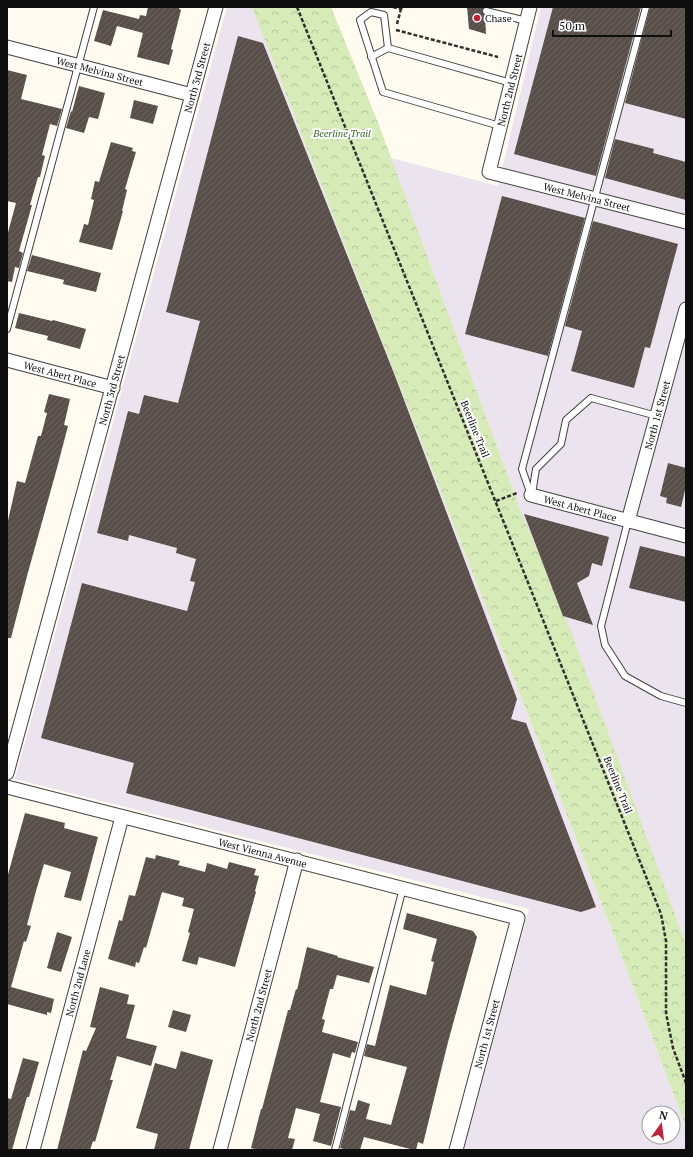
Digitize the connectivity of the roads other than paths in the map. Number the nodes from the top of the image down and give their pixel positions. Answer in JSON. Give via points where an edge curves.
{"nodes":[{"id":1,"x":94,"y":7,"type":"edge"},
{"id":2,"x":216,"y":7,"type":"edge"},
{"id":3,"x":530,"y":7,"type":"edge"},
{"id":4,"x":646,"y":7,"type":"edge"},
{"id":5,"x":486,"y":11,"type":"dead end"},
{"id":6,"x":527,"y":21,"type":"junction"},
{"id":7,"x":7,"y":46,"type":"edge"},
{"id":8,"x":388,"y":48,"type":"junction"},
{"id":9,"x":372,"y":57,"type":"junction"},
{"id":10,"x":78,"y":66,"type":"junction"},
{"id":11,"x":511,"y":82,"type":"junction"},
{"id":12,"x":192,"y":95,"type":"junction"},
{"id":13,"x":500,"y":126,"type":"junction"},
{"id":14,"x":489,"y":172,"type":"joint"},
{"id":15,"x":595,"y":199,"type":"junction"},
{"id":16,"x":686,"y":222,"type":"edge"},
{"id":17,"x":686,"y":309,"type":"edge"},
{"id":18,"x":7,"y":329,"type":"edge"},
{"id":19,"x":7,"y":360,"type":"edge"},
{"id":20,"x":113,"y":388,"type":"junction"},
{"id":21,"x":658,"y":416,"type":"junction"},
{"id":22,"x":531,"y":495,"type":"junction"},
{"id":23,"x":628,"y":521,"type":"junction"},
{"id":24,"x":686,"y":536,"type":"edge"},
{"id":25,"x":686,"y":704,"type":"edge"},
{"id":26,"x":7,"y":773,"type":"edge"},
{"id":27,"x":7,"y":787,"type":"edge"},
{"id":28,"x":122,"y":816,"type":"junction"},
{"id":29,"x":297,"y":860,"type":"junction"},
{"id":30,"x":403,"y":888,"type":"junction"},
{"id":31,"x":518,"y":918,"type":"joint"},
{"id":32,"x":33,"y":1150,"type":"edge"},
{"id":33,"x":220,"y":1150,"type":"edge"},
{"id":34,"x":335,"y":1150,"type":"edge"},
{"id":35,"x":456,"y":1150,"type":"edge"}],
"edges":[{"from":1,"to":10,"type":"lane"},
{"from":2,"to":12,"type":"street","name":"North 3rd Street"},
{"from":3,"to":6,"type":"street","name":"North 2nd Street"},
{"from":4,"to":15,"type":"lane"},
{"from":5,"to":6,"type":"lane"},
{"from":6,"to":11,"type":"street","name":"North 2nd Street"},
{"from":7,"to":10,"type":"street","name":"West Melvina Street"},
{"from":8,"to":9,"type":"lane"},
{"from":8,"to":9,"type":"lane","via":[[384,15],[371,12],[360,20]]},
{"from":8,"to":11,"type":"lane"},
{"from":9,"to":13,"type":"lane","via":[[383,92]]},
{"from":10,"to":12,"type":"street","name":"West Melvina Street"},
{"from":10,"to":18,"type":"lane"},
{"from":11,"to":13,"type":"street","name":"North 2nd Street"},
{"from":12,"to":20,"type":"street","name":"North 3rd Street"},
{"from":13,"to":14,"type":"street","name":"North 2nd Street"},
{"from":14,"to":15,"type":"street","name":"West Melvina Street"},
{"from":15,"to":16,"type":"street","name":"West Melvina Street"},
{"from":15,"to":22,"type":"lane","via":[[522,470]]},
{"from":17,"to":21,"type":"street","name":"North 1st Street"},
{"from":19,"to":20,"type":"street","name":"West Abert Place"},
{"from":20,"to":26,"type":"street","name":"North 3rd Street"},
{"from":21,"to":22,"type":"lane","via":[[591,398],[566,420],[561,444],[536,468]]},
{"from":21,"to":23,"type":"street","name":"North 1st Street"},
{"from":22,"to":23,"type":"street","name":"West Abert Place"},
{"from":23,"to":24,"type":"street","name":"West Abert Place"},
{"from":23,"to":25,"type":"lane","via":[[601,626],[605,645],[625,676],[661,696]]},
{"from":27,"to":28,"type":"street","name":"West Vienna Avenue"},
{"from":28,"to":29,"type":"street","name":"West Vienna Avenue"},
{"from":28,"to":32,"type":"street","name":"North 2nd Lane"},
{"from":29,"to":30,"type":"street","name":"West Vienna Avenue"},
{"from":29,"to":33,"type":"street","name":"North 2nd Street"},
{"from":30,"to":31,"type":"street","name":"West Vienna Avenue"},
{"from":30,"to":34,"type":"lane"},
{"from":31,"to":35,"type":"street","name":"North 1st Street"}]}
